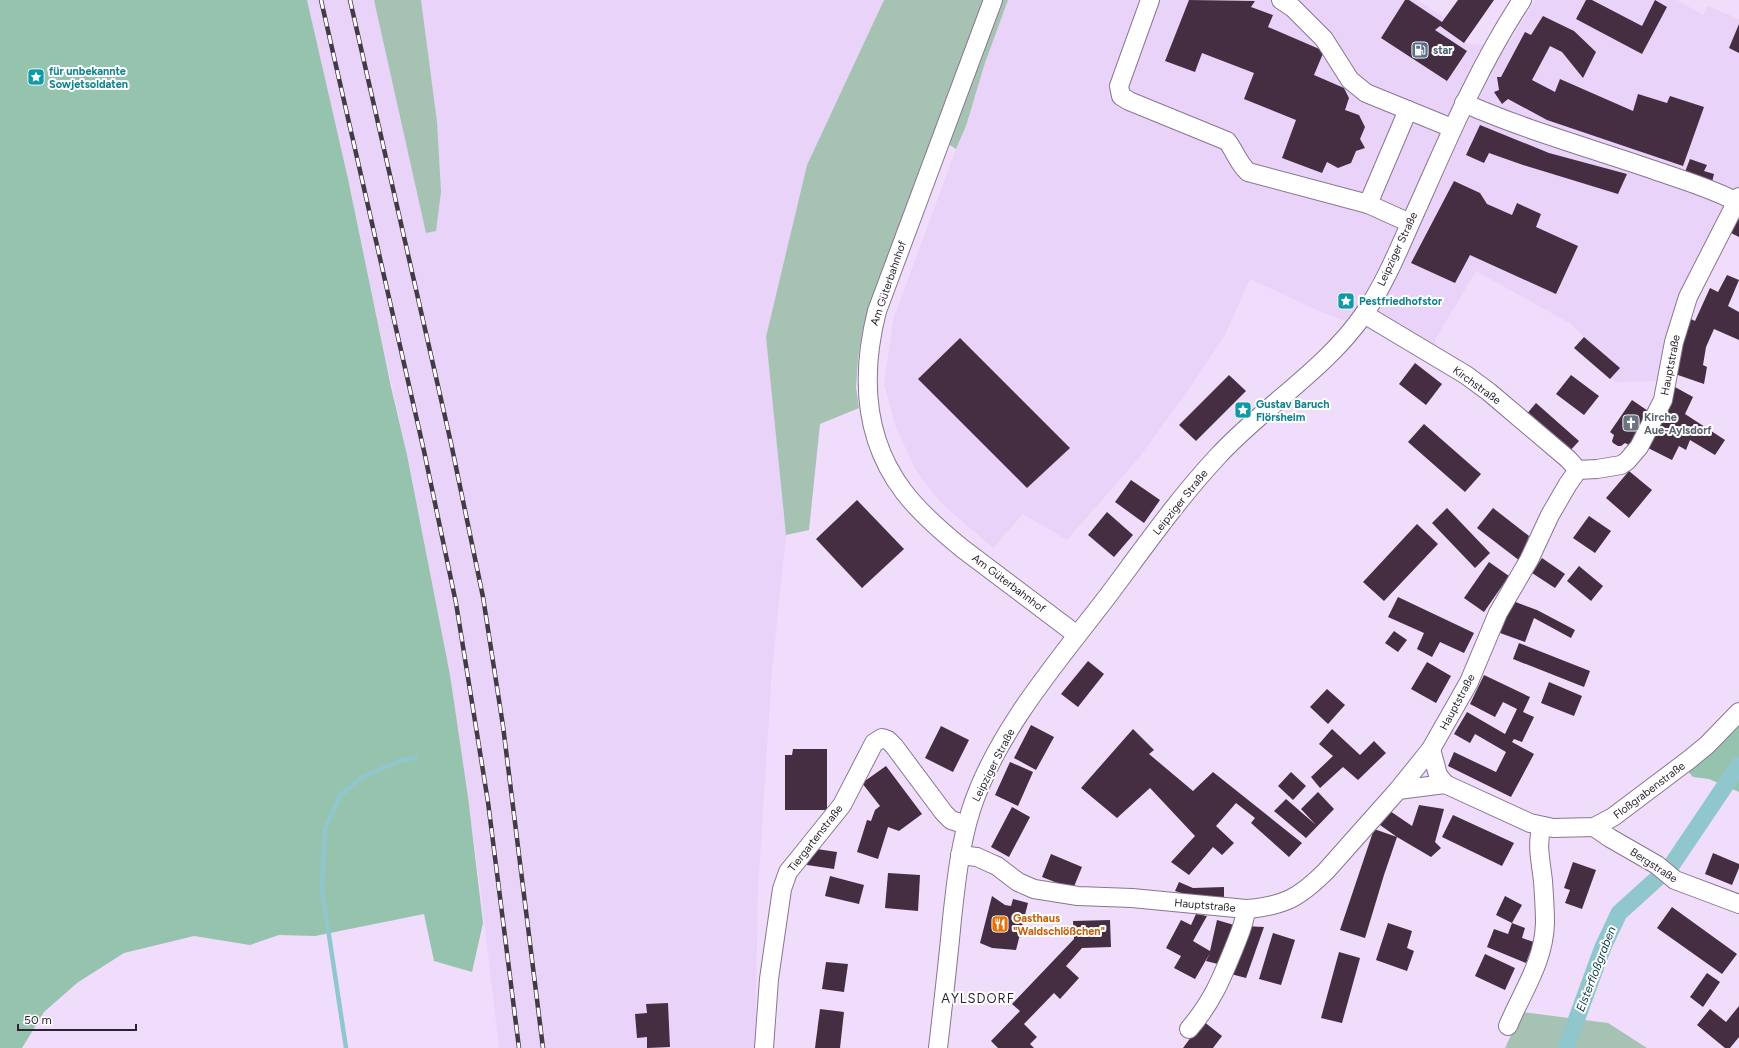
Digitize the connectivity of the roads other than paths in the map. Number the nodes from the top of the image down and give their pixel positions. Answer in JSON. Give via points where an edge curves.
{"nodes":[{"id":1,"x":994,"y":0,"type":"edge"},
{"id":2,"x":1150,"y":0,"type":"edge"},
{"id":3,"x":1281,"y":0,"type":"edge"},
{"id":4,"x":1522,"y":0,"type":"edge"},
{"id":5,"x":1464,"y":103,"type":"junction"},
{"id":6,"x":1408,"y":110,"type":"junction"},
{"id":7,"x":1452,"y":128,"type":"junction"},
{"id":8,"x":1738,"y":199,"type":"edge"},
{"id":9,"x":1368,"y":204,"type":"junction"},
{"id":10,"x":1410,"y":223,"type":"junction"},
{"id":11,"x":1364,"y":314,"type":"junction"},
{"id":12,"x":1578,"y":470,"type":"junction"},
{"id":13,"x":1077,"y":635,"type":"junction"},
{"id":14,"x":1739,"y":712,"type":"edge"},
{"id":15,"x":1431,"y":749,"type":"junction"},
{"id":16,"x":1445,"y":784,"type":"junction"},
{"id":17,"x":1398,"y":790,"type":"junction"},
{"id":18,"x":966,"y":825,"type":"junction"},
{"id":19,"x":1542,"y":826,"type":"junction"},
{"id":20,"x":1594,"y":827,"type":"junction"},
{"id":21,"x":960,"y":855,"type":"junction"},
{"id":22,"x":1739,"y":904,"type":"edge"},
{"id":23,"x":1246,"y":909,"type":"junction"},
{"id":24,"x":1508,"y":1026,"type":"dead end"},
{"id":25,"x":1189,"y":1029,"type":"dead end"},
{"id":26,"x":764,"y":1048,"type":"edge"},
{"id":27,"x":938,"y":1048,"type":"edge"}],
"edges":[{"from":1,"to":13,"type":"street","name":"Am Güterbahnhof","via":[[877,311],[868,361],[868,403],[876,435],[888,465],[914,504],[952,540]]},
{"from":2,"to":9,"type":"street","via":[[1119,86],[1121,96],[1227,141],[1240,164],[1248,172]]},
{"from":3,"to":6,"type":"street","via":[[1293,8],[1324,39],[1350,80],[1366,93]]},
{"from":4,"to":5,"type":"street","name":"Leipziger Straße","via":[[1496,40]]},
{"from":5,"to":7,"type":"street","name":"Leipziger Straße"},
{"from":5,"to":8,"type":"street","via":[[1516,124]]},
{"from":6,"to":7,"type":"street"},
{"from":6,"to":9,"type":"street"},
{"from":7,"to":10,"type":"street","name":"Leipziger Straße"},
{"from":8,"to":12,"type":"street","name":"Hauptstraße","via":[[1688,297],[1674,342],[1663,400],[1639,446],[1621,465]]},
{"from":9,"to":10,"type":"street"},
{"from":10,"to":11,"type":"street","name":"Leipziger Straße","via":[[1381,286]]},
{"from":11,"to":12,"type":"street","name":"Kirchstraße","via":[[1466,375]]},
{"from":11,"to":13,"type":"street","name":"Leipziger Straße","via":[[1330,354],[1237,437],[1204,471]]},
{"from":12,"to":15,"type":"street","name":"Hauptstraße","via":[[1550,515],[1529,560],[1498,613],[1469,682]]},
{"from":13,"to":18,"type":"street","name":"Leipziger Straße","via":[[1014,722],[978,790]]},
{"from":14,"to":20,"type":"street","name":"Floßgrabenstraße","via":[[1690,759],[1613,817]]},
{"from":15,"to":16,"type":"street","via":[[1438,776]]},
{"from":15,"to":17,"type":"street","name":"Hauptstraße"},
{"from":16,"to":17,"type":"street"},
{"from":16,"to":19,"type":"street","name":"Floßgrabenstraße","via":[[1530,823]]},
{"from":17,"to":23,"type":"street","name":"Hauptstraße","via":[[1313,884],[1293,899],[1280,904]]},
{"from":18,"to":21,"type":"street","name":"Leipziger Straße"},
{"from":18,"to":26,"type":"street","name":"Tiergartenstraße","via":[[951,820],[944,813],[888,740],[882,738],[874,743],[838,811],[788,872],[782,889],[769,979]]},
{"from":19,"to":20,"type":"street","name":"Floßgrabenstraße","via":[[1567,829]]},
{"from":19,"to":24,"type":"street","via":[[1538,844],[1545,907],[1544,940],[1535,970]]},
{"from":20,"to":22,"type":"street","name":"Bergstraße","via":[[1675,880]]},
{"from":21,"to":23,"type":"street","name":"Hauptstraße","via":[[977,857],[997,866],[1018,882],[1034,889],[1078,896],[1132,898]]},
{"from":21,"to":27,"type":"street","name":"Leipziger Straße"},
{"from":23,"to":25,"type":"street","via":[[1244,924],[1221,982],[1205,1010]]}]}
